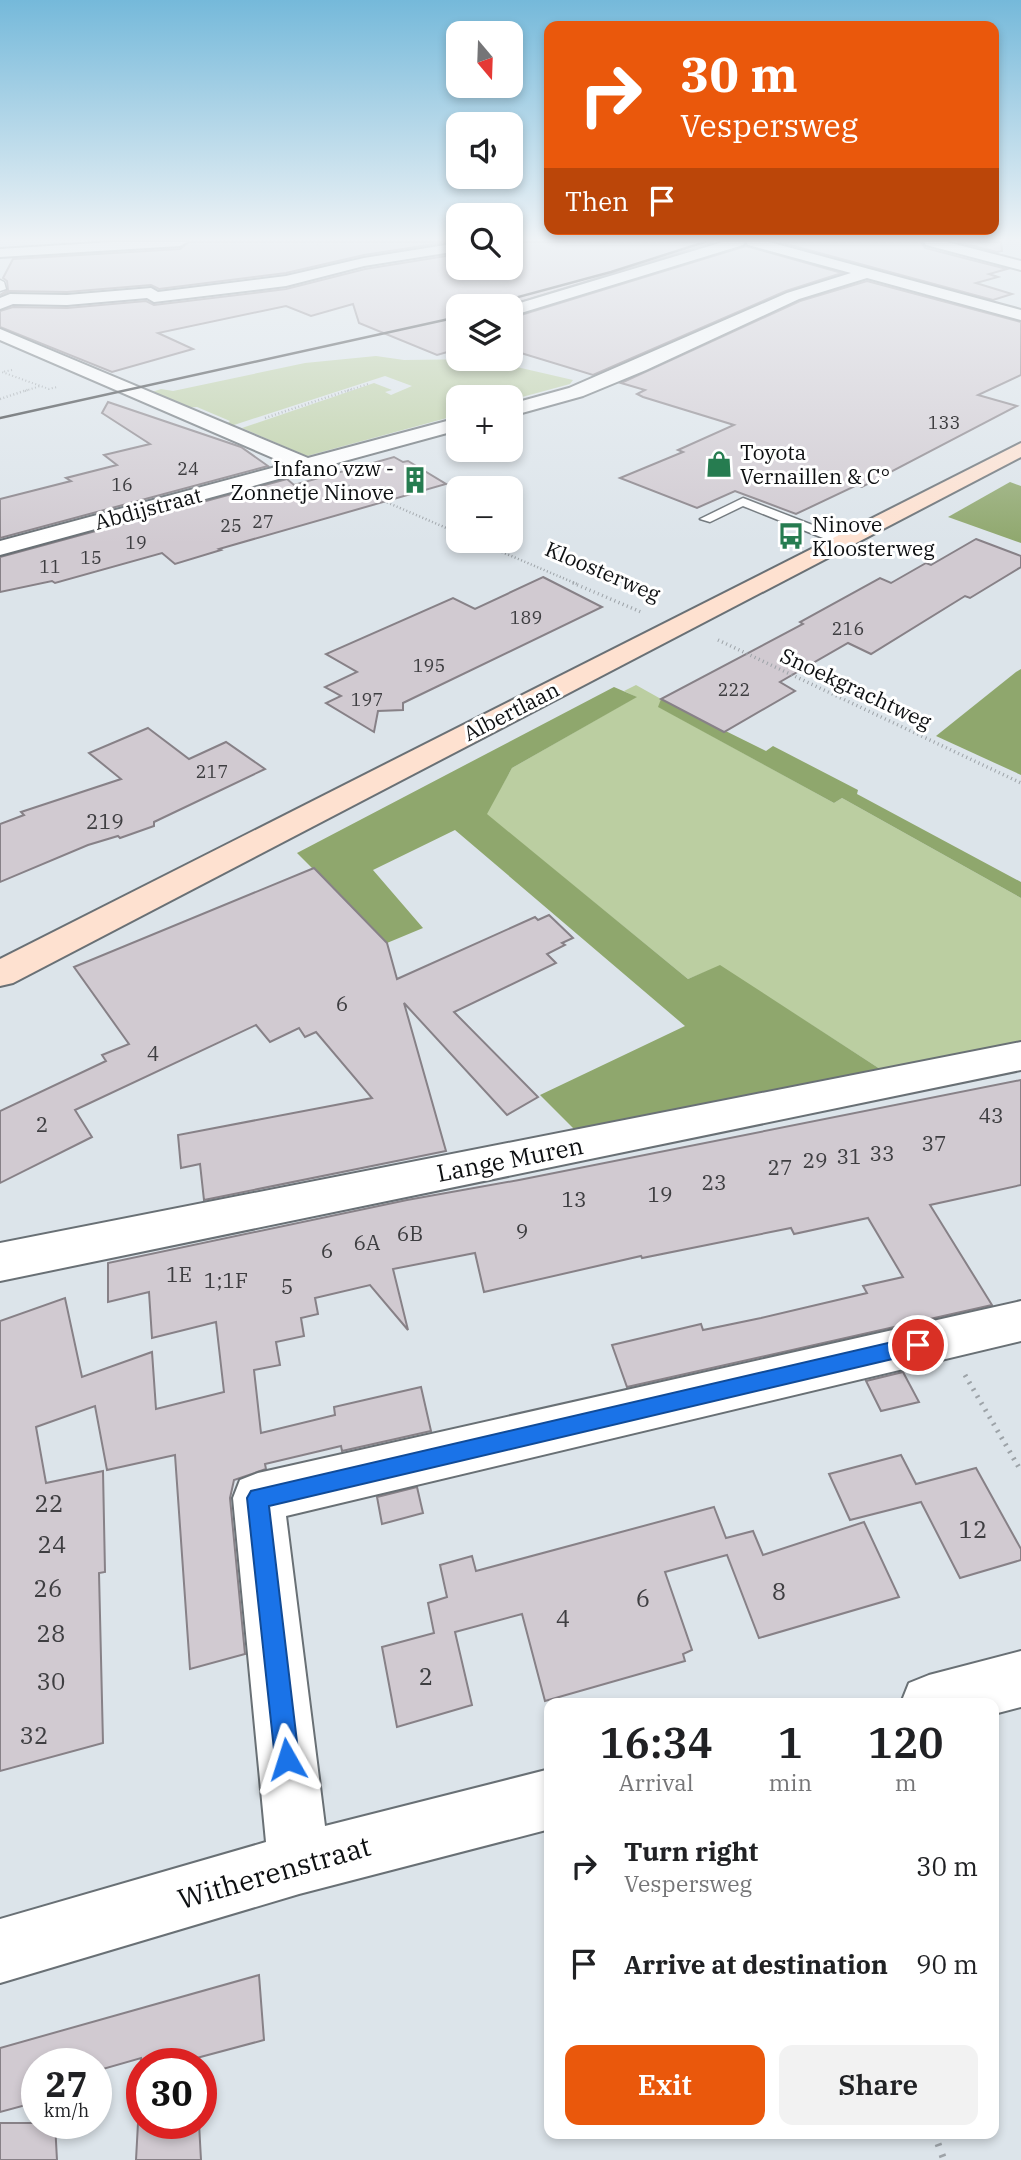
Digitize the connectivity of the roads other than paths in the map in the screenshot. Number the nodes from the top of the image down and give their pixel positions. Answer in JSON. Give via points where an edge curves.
{"nodes":[{"id":1,"x":20,"y":343,"type":"edge"},
{"id":2,"x":691,"y":343,"type":"edge"},
{"id":3,"x":523,"y":407,"type":"edge"},
{"id":4,"x":446,"y":427,"type":"edge"},
{"id":5,"x":1021,"y":449,"type":"edge"},
{"id":6,"x":307,"y":465,"type":"junction"},
{"id":7,"x":706,"y":519,"type":"dead end"},
{"id":8,"x":842,"y":541,"type":"junction"},
{"id":9,"x":0,"y":548,"type":"edge"},
{"id":10,"x":0,"y":974,"type":"edge"},
{"id":11,"x":1021,"y":1056,"type":"edge"},
{"id":12,"x":0,"y":1262,"type":"edge"},
{"id":13,"x":1021,"y":1321,"type":"edge"},
{"id":14,"x":1021,"y":1679,"type":"edge"},
{"id":15,"x":948,"y":1698,"type":"edge"},
{"id":16,"x":544,"y":1802,"type":"edge"},
{"id":17,"x":299,"y":1863,"type":"junction"},
{"id":18,"x":0,"y":1951,"type":"edge"}],
"edges":[{"from":1,"to":6,"type":"street"},
{"from":2,"to":3,"type":"street","via":[[576,392]]},
{"from":4,"to":6,"type":"street","name":"Abdijstraat"},
{"from":5,"to":8,"type":"main road","name":"Albertlaan"},
{"from":6,"to":9,"type":"street","name":"Abdijstraat"},
{"from":7,"to":8,"type":"lane","via":[[743,502]]},
{"from":8,"to":10,"type":"main road","name":"Albertlaan"},
{"from":11,"to":12,"type":"street","name":"Lange Muren"},
{"from":13,"to":17,"type":"street","via":[[258,1498]]},
{"from":14,"to":15,"type":"street"},
{"from":16,"to":17,"type":"street","name":"Witherenstraat"},
{"from":17,"to":18,"type":"street","name":"Witherenstraat"}]}
